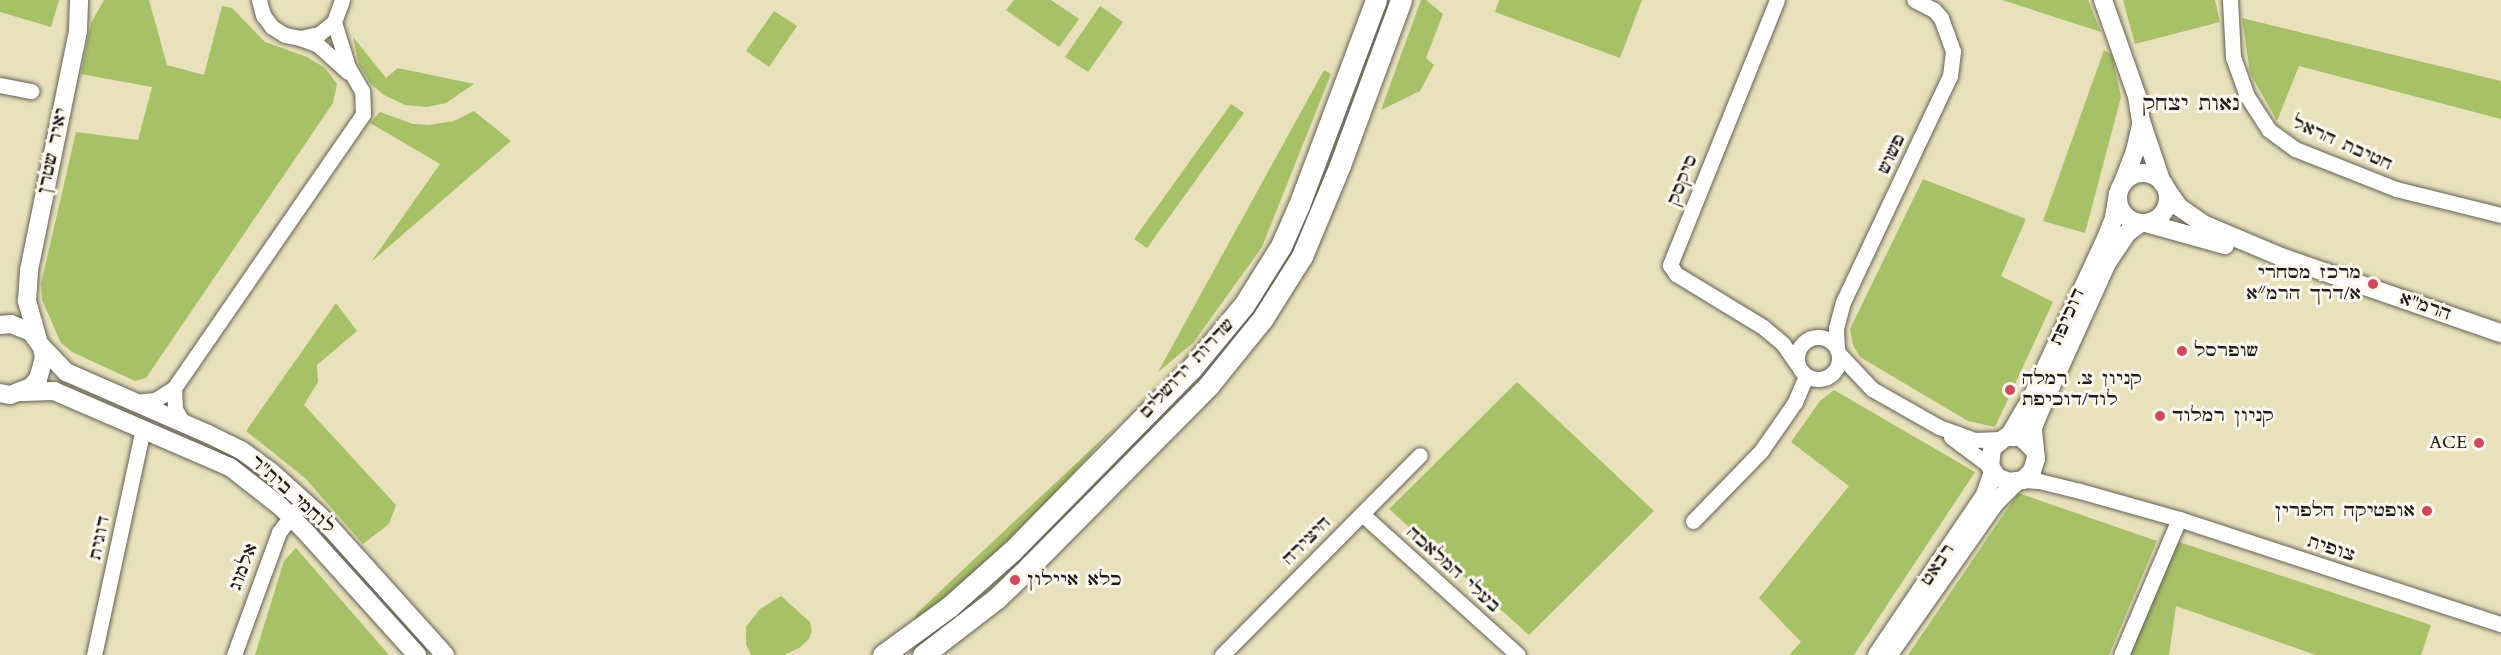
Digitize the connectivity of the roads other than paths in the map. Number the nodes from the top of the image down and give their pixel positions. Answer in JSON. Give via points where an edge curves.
{"nodes":[{"id":1,"x":79,"y":0,"type":"edge"},
{"id":2,"x":93,"y":0,"type":"edge"},
{"id":3,"x":246,"y":0,"type":"edge"},
{"id":4,"x":259,"y":0,"type":"edge"},
{"id":5,"x":342,"y":0,"type":"edge"},
{"id":6,"x":1376,"y":0,"type":"edge"},
{"id":7,"x":1401,"y":0,"type":"edge"},
{"id":8,"x":1914,"y":0,"type":"edge"},
{"id":9,"x":2103,"y":0,"type":"edge"},
{"id":10,"x":2230,"y":0,"type":"edge"},
{"id":11,"x":1777,"y":2,"type":"edge"},
{"id":12,"x":263,"y":15,"type":"junction"},
{"id":13,"x":334,"y":22,"type":"junction"},
{"id":14,"x":78,"y":31,"type":"junction"},
{"id":15,"x":300,"y":38,"type":"junction"},
{"id":16,"x":355,"y":79,"type":"junction"},
{"id":17,"x":0,"y":85,"type":"edge"},
{"id":18,"x":31,"y":92,"type":"dead end"},
{"id":19,"x":2141,"y":121,"type":"junction"},
{"id":20,"x":2164,"y":187,"type":"junction"},
{"id":21,"x":2120,"y":190,"type":"junction"},
{"id":22,"x":2501,"y":215,"type":"edge"},
{"id":23,"x":2144,"y":223,"type":"junction"},
{"id":24,"x":2281,"y":257,"type":"junction"},
{"id":25,"x":29,"y":270,"type":"junction"},
{"id":26,"x":1843,"y":303,"type":"junction"},
{"id":27,"x":0,"y":325,"type":"edge"},
{"id":28,"x":1763,"y":327,"type":"junction"},
{"id":29,"x":2501,"y":333,"type":"edge"},
{"id":30,"x":1809,"y":340,"type":"junction"},
{"id":31,"x":40,"y":343,"type":"junction"},
{"id":32,"x":1838,"y":352,"type":"junction"},
{"id":33,"x":1802,"y":370,"type":"junction"},
{"id":34,"x":1825,"y":378,"type":"junction"},
{"id":35,"x":174,"y":388,"type":"junction"},
{"id":36,"x":1872,"y":389,"type":"junction"},
{"id":37,"x":22,"y":392,"type":"junction"},
{"id":38,"x":0,"y":393,"type":"edge"},
{"id":39,"x":134,"y":402,"type":"junction"},
{"id":40,"x":183,"y":423,"type":"junction"},
{"id":41,"x":143,"y":428,"type":"junction"},
{"id":42,"x":1940,"y":428,"type":"junction"},
{"id":43,"x":2005,"y":438,"type":"junction"},
{"id":44,"x":1420,"y":455,"type":"dead end"},
{"id":45,"x":2035,"y":455,"type":"junction"},
{"id":46,"x":1991,"y":469,"type":"junction"},
{"id":47,"x":2020,"y":481,"type":"junction"},
{"id":48,"x":2080,"y":491,"type":"junction"},
{"id":49,"x":304,"y":501,"type":"junction"},
{"id":50,"x":1362,"y":514,"type":"junction"},
{"id":51,"x":290,"y":516,"type":"junction"},
{"id":52,"x":2179,"y":519,"type":"junction"},
{"id":53,"x":1693,"y":521,"type":"dead end"},
{"id":54,"x":2501,"y":624,"type":"edge"},
{"id":55,"x":952,"y":634,"type":"junction"},
{"id":56,"x":889,"y":654,"type":"edge"},
{"id":57,"x":94,"y":655,"type":"edge"},
{"id":58,"x":234,"y":655,"type":"edge"},
{"id":59,"x":417,"y":655,"type":"edge"},
{"id":60,"x":445,"y":655,"type":"edge"},
{"id":61,"x":923,"y":655,"type":"edge"},
{"id":62,"x":939,"y":655,"type":"edge"},
{"id":63,"x":1222,"y":655,"type":"edge"},
{"id":64,"x":1518,"y":655,"type":"edge"},
{"id":65,"x":1877,"y":655,"type":"edge"},
{"id":66,"x":1888,"y":655,"type":"edge"},
{"id":67,"x":2121,"y":655,"type":"edge"}],
"edges":[{"from":1,"to":14,"type":"street","name":"יאיר שטרן"},
{"from":2,"to":14,"type":"street","name":"יאיר שטרן"},
{"from":3,"to":12,"type":"street"},
{"from":4,"to":12,"type":"street"},
{"from":5,"to":13,"type":"street"},
{"from":6,"to":56,"type":"main road","name":"שדרות ירושלים","via":[[1281,246],[1244,305],[1191,369],[1013,550]]},
{"from":7,"to":55,"type":"main road","name":"שדרות ירושלים","via":[[1321,213],[1284,288],[1209,385],[997,598]]},
{"from":8,"to":26,"type":"street","name":"פשוש","via":[[1941,18],[1953,51],[1950,76]]},
{"from":9,"to":19,"type":"street","name":"הרמ\"א","via":[[2137,96]]},
{"from":10,"to":22,"type":"street","name":"חטיבת הראל","via":[[2233,57],[2247,96],[2269,130],[2295,149],[2396,189]]},
{"from":11,"to":28,"type":"street","name":"סיקסק","via":[[1670,265],[1676,274]]},
{"from":12,"to":15,"type":"street","via":[[272,27]]},
{"from":13,"to":15,"type":"street","via":[[319,34]]},
{"from":13,"to":16,"type":"street"},
{"from":14,"to":25,"type":"street","name":"יאיר שטרן"},
{"from":15,"to":16,"type":"street","via":[[328,53]]},
{"from":16,"to":35,"type":"street","via":[[364,103],[355,129]]},
{"from":17,"to":18,"type":"street"},
{"from":19,"to":20,"type":"street","name":"הרמ\"א"},
{"from":19,"to":21,"type":"street","name":"הרמ\"א"},
{"from":20,"to":21,"type":"street","via":[[2149,174],[2141,174],[2133,176]]},
{"from":20,"to":23,"type":"street","via":[[2168,198],[2164,212]]},
{"from":20,"to":24,"type":"street","name":"הרמ\"א","via":[[2179,207],[2204,224]]},
{"from":21,"to":23,"type":"street","via":[[2121,210]]},
{"from":21,"to":43,"type":"street","name":"דוכיפת","via":[[2106,238],[2030,400]]},
{"from":23,"to":24,"type":"street","name":"הרמ\"א"},
{"from":23,"to":45,"type":"street","name":"דוכיפת","via":[[2127,232],[2107,263],[2033,428]]},
{"from":24,"to":29,"type":"street","name":"הרמ\"א"},
{"from":25,"to":27,"type":"street","name":"יאיר שטרן","via":[[14,307]]},
{"from":25,"to":31,"type":"street","name":"יאיר שטרן","via":[[27,301]]},
{"from":26,"to":30,"type":"street","name":"פשוש"},
{"from":26,"to":32,"type":"street","name":"פשוש","via":[[1836,328]]},
{"from":27,"to":31,"type":"street","via":[[22,326]]},
{"from":28,"to":30,"type":"street","name":"סיקסק"},
{"from":28,"to":33,"type":"street","name":"סיקסק","via":[[1784,344]]},
{"from":30,"to":32,"type":"street","via":[[1828,340]]},
{"from":30,"to":33,"type":"street","via":[[1798,350]]},
{"from":31,"to":37,"type":"street","via":[[44,358],[38,379]]},
{"from":31,"to":39,"type":"street","name":"לוחמי בית\"ר","via":[[66,372]]},
{"from":32,"to":34,"type":"street","via":[[1834,371]]},
{"from":32,"to":36,"type":"street"},
{"from":33,"to":34,"type":"street"},
{"from":33,"to":53,"type":"street","via":[[1795,402],[1761,451]]},
{"from":34,"to":36,"type":"street"},
{"from":35,"to":39,"type":"street","via":[[155,400]]},
{"from":35,"to":40,"type":"street","via":[[175,409]]},
{"from":36,"to":42,"type":"street"},
{"from":37,"to":38,"type":"street","name":"לוחמי בית\"ר"},
{"from":37,"to":41,"type":"street","name":"לוחמי בית\"ר","via":[[54,391]]},
{"from":39,"to":40,"type":"street","name":"לוחמי בית\"ר"},
{"from":40,"to":49,"type":"street","name":"לוחמי בית\"ר","via":[[241,450]]},
{"from":41,"to":51,"type":"street","name":"לוחמי בית\"ר","via":[[230,467]]},
{"from":41,"to":57,"type":"street","name":"דוגית"},
{"from":42,"to":43,"type":"street","via":[[1975,440]]},
{"from":42,"to":46,"type":"street"},
{"from":43,"to":45,"type":"street","via":[[2022,437]]},
{"from":43,"to":46,"type":"street","via":[[1990,453]]},
{"from":44,"to":50,"type":"street","name":"היצירה"},
{"from":45,"to":47,"type":"street","via":[[2032,471]]},
{"from":45,"to":48,"type":"street","name":"צופית","via":[[2046,472]]},
{"from":46,"to":47,"type":"street","via":[[2003,480]]},
{"from":46,"to":65,"type":"street","name":"רבאט","via":[[1985,495]]},
{"from":47,"to":48,"type":"street","name":"צופית","via":[[2039,481]]},
{"from":47,"to":66,"type":"street","name":"רבאט","via":[[1995,503]]},
{"from":48,"to":52,"type":"street","name":"צופית"},
{"from":49,"to":51,"type":"street","name":"אלמוג"},
{"from":49,"to":60,"type":"street","name":"לוחמי בית\"ר"},
{"from":50,"to":63,"type":"street","name":"היצירה"},
{"from":50,"to":64,"type":"street","name":"בעלי המלאכה"},
{"from":51,"to":58,"type":"street","name":"אלמוג","via":[[272,548]]},
{"from":51,"to":59,"type":"street","name":"לוחמי בית\"ר"},
{"from":52,"to":54,"type":"street","name":"צופית"},
{"from":52,"to":67,"type":"street"},
{"from":55,"to":61,"type":"main road","name":"שדרות ירושלים"},
{"from":55,"to":62,"type":"main road"}]}
